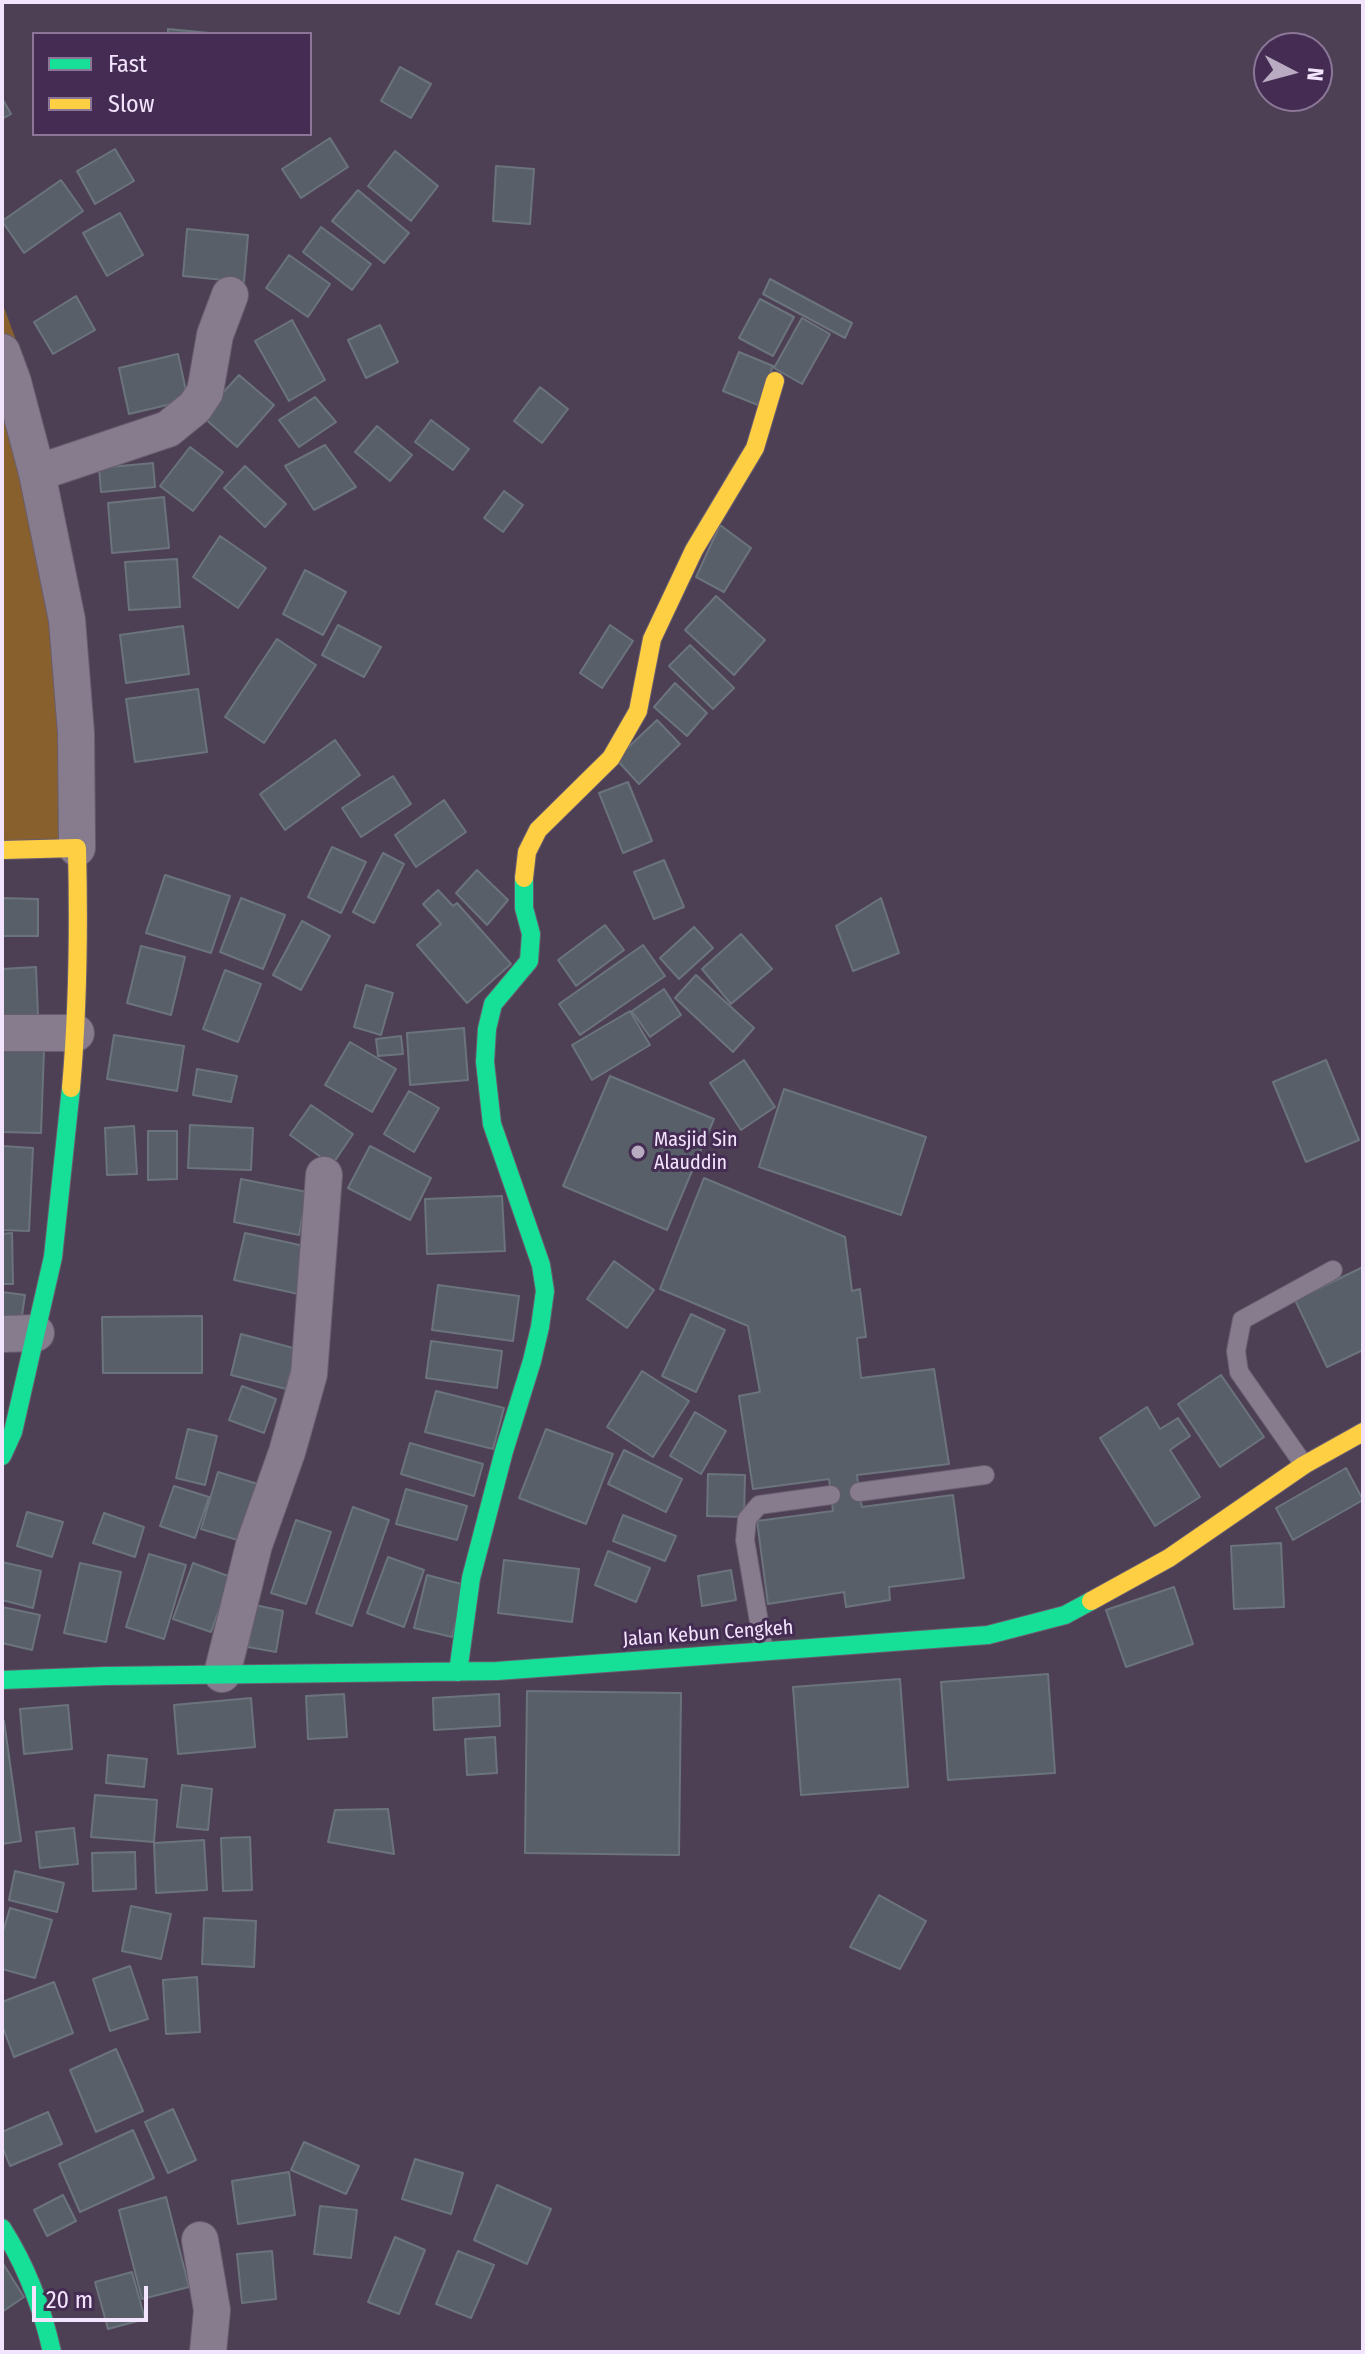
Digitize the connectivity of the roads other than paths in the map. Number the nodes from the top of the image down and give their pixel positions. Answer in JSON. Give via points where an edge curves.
{"nodes":[{"id":1,"x":230,"y":295,"type":"dead end"},
{"id":2,"x":2,"y":352,"type":"edge"},
{"id":3,"x":775,"y":381,"type":"dead end"},
{"id":4,"x":37,"y":473,"type":"junction"},
{"id":5,"x":77,"y":848,"type":"junction"},
{"id":6,"x":2,"y":850,"type":"edge"},
{"id":7,"x":2,"y":1033,"type":"edge"},
{"id":8,"x":76,"y":1033,"type":"junction"},
{"id":9,"x":324,"y":1175,"type":"dead end"},
{"id":10,"x":1333,"y":1270,"type":"dead end"},
{"id":11,"x":19,"y":1334,"type":"edge"},
{"id":12,"x":1363,"y":1432,"type":"edge"},
{"id":13,"x":2,"y":1456,"type":"edge"},
{"id":14,"x":1304,"y":1465,"type":"junction"},
{"id":15,"x":985,"y":1475,"type":"dead end"},
{"id":16,"x":859,"y":1492,"type":"dead end"},
{"id":17,"x":831,"y":1495,"type":"dead end"},
{"id":18,"x":764,"y":1651,"type":"junction"},
{"id":19,"x":458,"y":1672,"type":"junction"},
{"id":20,"x":222,"y":1674,"type":"junction"},
{"id":21,"x":2,"y":1680,"type":"edge"},
{"id":22,"x":2,"y":2228,"type":"edge"},
{"id":23,"x":200,"y":2240,"type":"dead end"},
{"id":24,"x":52,"y":2352,"type":"edge"},
{"id":25,"x":208,"y":2352,"type":"edge"}],
"edges":[{"from":1,"to":4,"type":"street","via":[[215,335],[205,392],[195,407],[168,429]]},
{"from":2,"to":4,"type":"street"},
{"from":3,"to":19,"type":"street","via":[[755,448],[694,550],[652,639],[638,711],[611,758],[538,830],[527,852],[524,908],[531,934],[529,961],[493,1004],[485,1062],[492,1124],[541,1265],[545,1291],[532,1361],[471,1578]]},
{"from":4,"to":5,"type":"street","via":[[67,620],[76,733]]},
{"from":5,"to":6,"type":"street"},
{"from":5,"to":8,"type":"street"},
{"from":7,"to":8,"type":"street"},
{"from":8,"to":11,"type":"street","via":[[53,1257]]},
{"from":9,"to":20,"type":"street","via":[[309,1374],[254,1545]]},
{"from":10,"to":14,"type":"lane","via":[[1242,1320],[1236,1351],[1239,1372]]},
{"from":11,"to":13,"type":"street","via":[[13,1432]]},
{"from":12,"to":14,"type":"street","name":"Jalan Kebun Cengkeh"},
{"from":14,"to":18,"type":"street","name":"Jalan Kebun Cengkeh","via":[[1169,1558],[1065,1615],[988,1635]]},
{"from":15,"to":16,"type":"lane"},
{"from":17,"to":18,"type":"lane","via":[[759,1505],[747,1519],[745,1540]]},
{"from":18,"to":19,"type":"street","name":"Jalan Kebun Cengkeh"},
{"from":19,"to":20,"type":"street","name":"Jalan Kebun Cengkeh"},
{"from":20,"to":21,"type":"street","name":"Jalan Kebun Cengkeh"},
{"from":22,"to":24,"type":"street","via":[[37,2291]]},
{"from":23,"to":25,"type":"street","via":[[212,2310]]}]}
